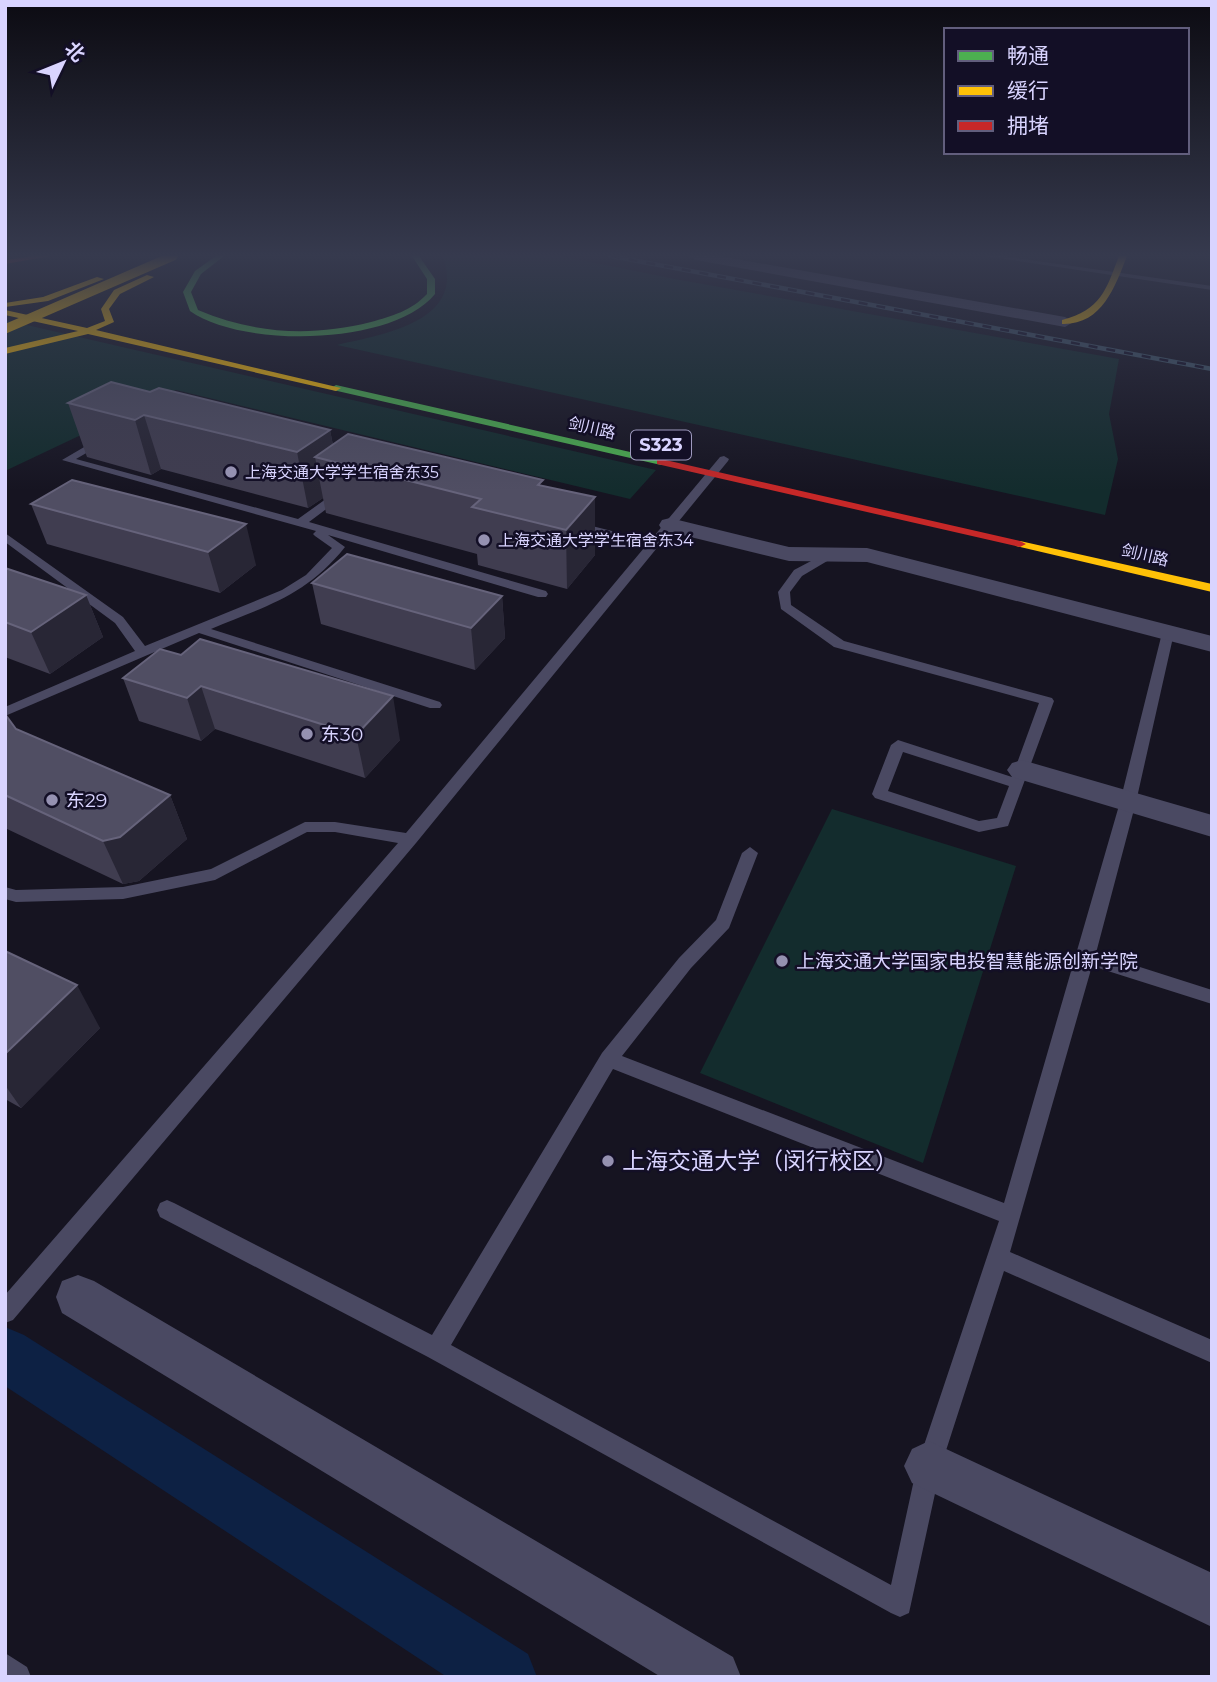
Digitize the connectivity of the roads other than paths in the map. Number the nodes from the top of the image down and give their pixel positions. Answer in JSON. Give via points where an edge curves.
{"nodes":[{"id":1,"x":72,"y":334,"type":"edge"},
{"id":2,"x":101,"y":334,"type":"edge"},
{"id":3,"x":166,"y":334,"type":"edge"},
{"id":4,"x":5,"y":351,"type":"edge"},
{"id":5,"x":115,"y":433,"type":"edge"},
{"id":6,"x":731,"y":461,"type":"joint"},
{"id":7,"x":713,"y":474,"type":"junction"},
{"id":8,"x":350,"y":487,"type":"edge"},
{"id":9,"x":300,"y":523,"type":"junction"},
{"id":10,"x":568,"y":523,"type":"edge"},
{"id":11,"x":670,"y":524,"type":"junction"},
{"id":12,"x":608,"y":533,"type":"dead end"},
{"id":13,"x":5,"y":536,"type":"edge"},
{"id":14,"x":830,"y":555,"type":"junction"},
{"id":15,"x":1212,"y":588,"type":"edge"},
{"id":16,"x":542,"y":594,"type":"dead end"},
{"id":17,"x":199,"y":629,"type":"junction"},
{"id":18,"x":1168,"y":633,"type":"junction"},
{"id":19,"x":1212,"y":644,"type":"edge"},
{"id":20,"x":143,"y":652,"type":"junction"},
{"id":21,"x":435,"y":705,"type":"dead end"},
{"id":22,"x":5,"y":712,"type":"edge"},
{"id":23,"x":1019,"y":777,"type":"junction"},
{"id":24,"x":1128,"y":802,"type":"junction"},
{"id":25,"x":1212,"y":826,"type":"edge"},
{"id":26,"x":410,"y":839,"type":"junction"},
{"id":27,"x":750,"y":853,"type":"dead end"},
{"id":28,"x":5,"y":893,"type":"edge"},
{"id":29,"x":1086,"y":957,"type":"junction"},
{"id":30,"x":1212,"y":997,"type":"edge"},
{"id":31,"x":609,"y":1059,"type":"junction"},
{"id":32,"x":167,"y":1210,"type":"dead end"},
{"id":33,"x":1012,"y":1216,"type":"junction"},
{"id":34,"x":998,"y":1257,"type":"junction"},
{"id":35,"x":78,"y":1297,"type":"dead end"},
{"id":36,"x":5,"y":1312,"type":"edge"},
{"id":37,"x":436,"y":1349,"type":"junction"},
{"id":38,"x":1212,"y":1352,"type":"edge"},
{"id":39,"x":929,"y":1466,"type":"junction"},
{"id":40,"x":1212,"y":1601,"type":"edge"},
{"id":41,"x":5,"y":1667,"type":"edge"},
{"id":42,"x":17,"y":1677,"type":"edge"},
{"id":43,"x":713,"y":1677,"type":"edge"}],
"edges":[{"from":1,"to":4,"type":"main road"},
{"from":2,"to":7,"type":"main road","name":"剑川路"},
{"from":3,"to":6,"type":"main road","name":"剑川路","number":"S323"},
{"from":5,"to":9,"type":"lane","via":[[67,460]]},
{"from":6,"to":7,"type":"lane"},
{"from":7,"to":11,"type":"lane"},
{"from":7,"to":15,"type":"main road","name":"剑川路"},
{"from":8,"to":9,"type":"lane"},
{"from":9,"to":16,"type":"lane"},
{"from":9,"to":17,"type":"lane","via":[[339,547],[310,578],[286,593]]},
{"from":10,"to":12,"type":"lane"},
{"from":11,"to":14,"type":"street","via":[[789,554]]},
{"from":11,"to":26,"type":"lane"},
{"from":13,"to":20,"type":"lane","via":[[118,620]]},
{"from":14,"to":18,"type":"street","via":[[867,555]]},
{"from":14,"to":23,"type":"lane","via":[[798,573],[784,592],[785,606],[839,644],[1047,701]]},
{"from":17,"to":20,"type":"lane"},
{"from":17,"to":21,"type":"lane"},
{"from":18,"to":19,"type":"street"},
{"from":18,"to":24,"type":"lane"},
{"from":20,"to":22,"type":"lane"},
{"from":23,"to":23,"type":"lane","via":[[898,745],[880,794],[979,827],[1003,822]]},
{"from":23,"to":24,"type":"street"},
{"from":24,"to":25,"type":"street"},
{"from":24,"to":29,"type":"lane"},
{"from":26,"to":28,"type":"lane","via":[[305,827],[215,874],[123,893]]},
{"from":26,"to":36,"type":"lane"},
{"from":27,"to":31,"type":"lane","via":[[723,923]]},
{"from":29,"to":30,"type":"lane"},
{"from":29,"to":33,"type":"lane"},
{"from":31,"to":33,"type":"lane"},
{"from":31,"to":37,"type":"lane"},
{"from":32,"to":37,"type":"lane"},
{"from":33,"to":34,"type":"lane"},
{"from":34,"to":38,"type":"lane"},
{"from":34,"to":39,"type":"lane"},
{"from":35,"to":43,"type":"street"},
{"from":37,"to":39,"type":"lane","via":[[900,1604]]},
{"from":39,"to":40,"type":"street"},
{"from":41,"to":42,"type":"lane"}]}
